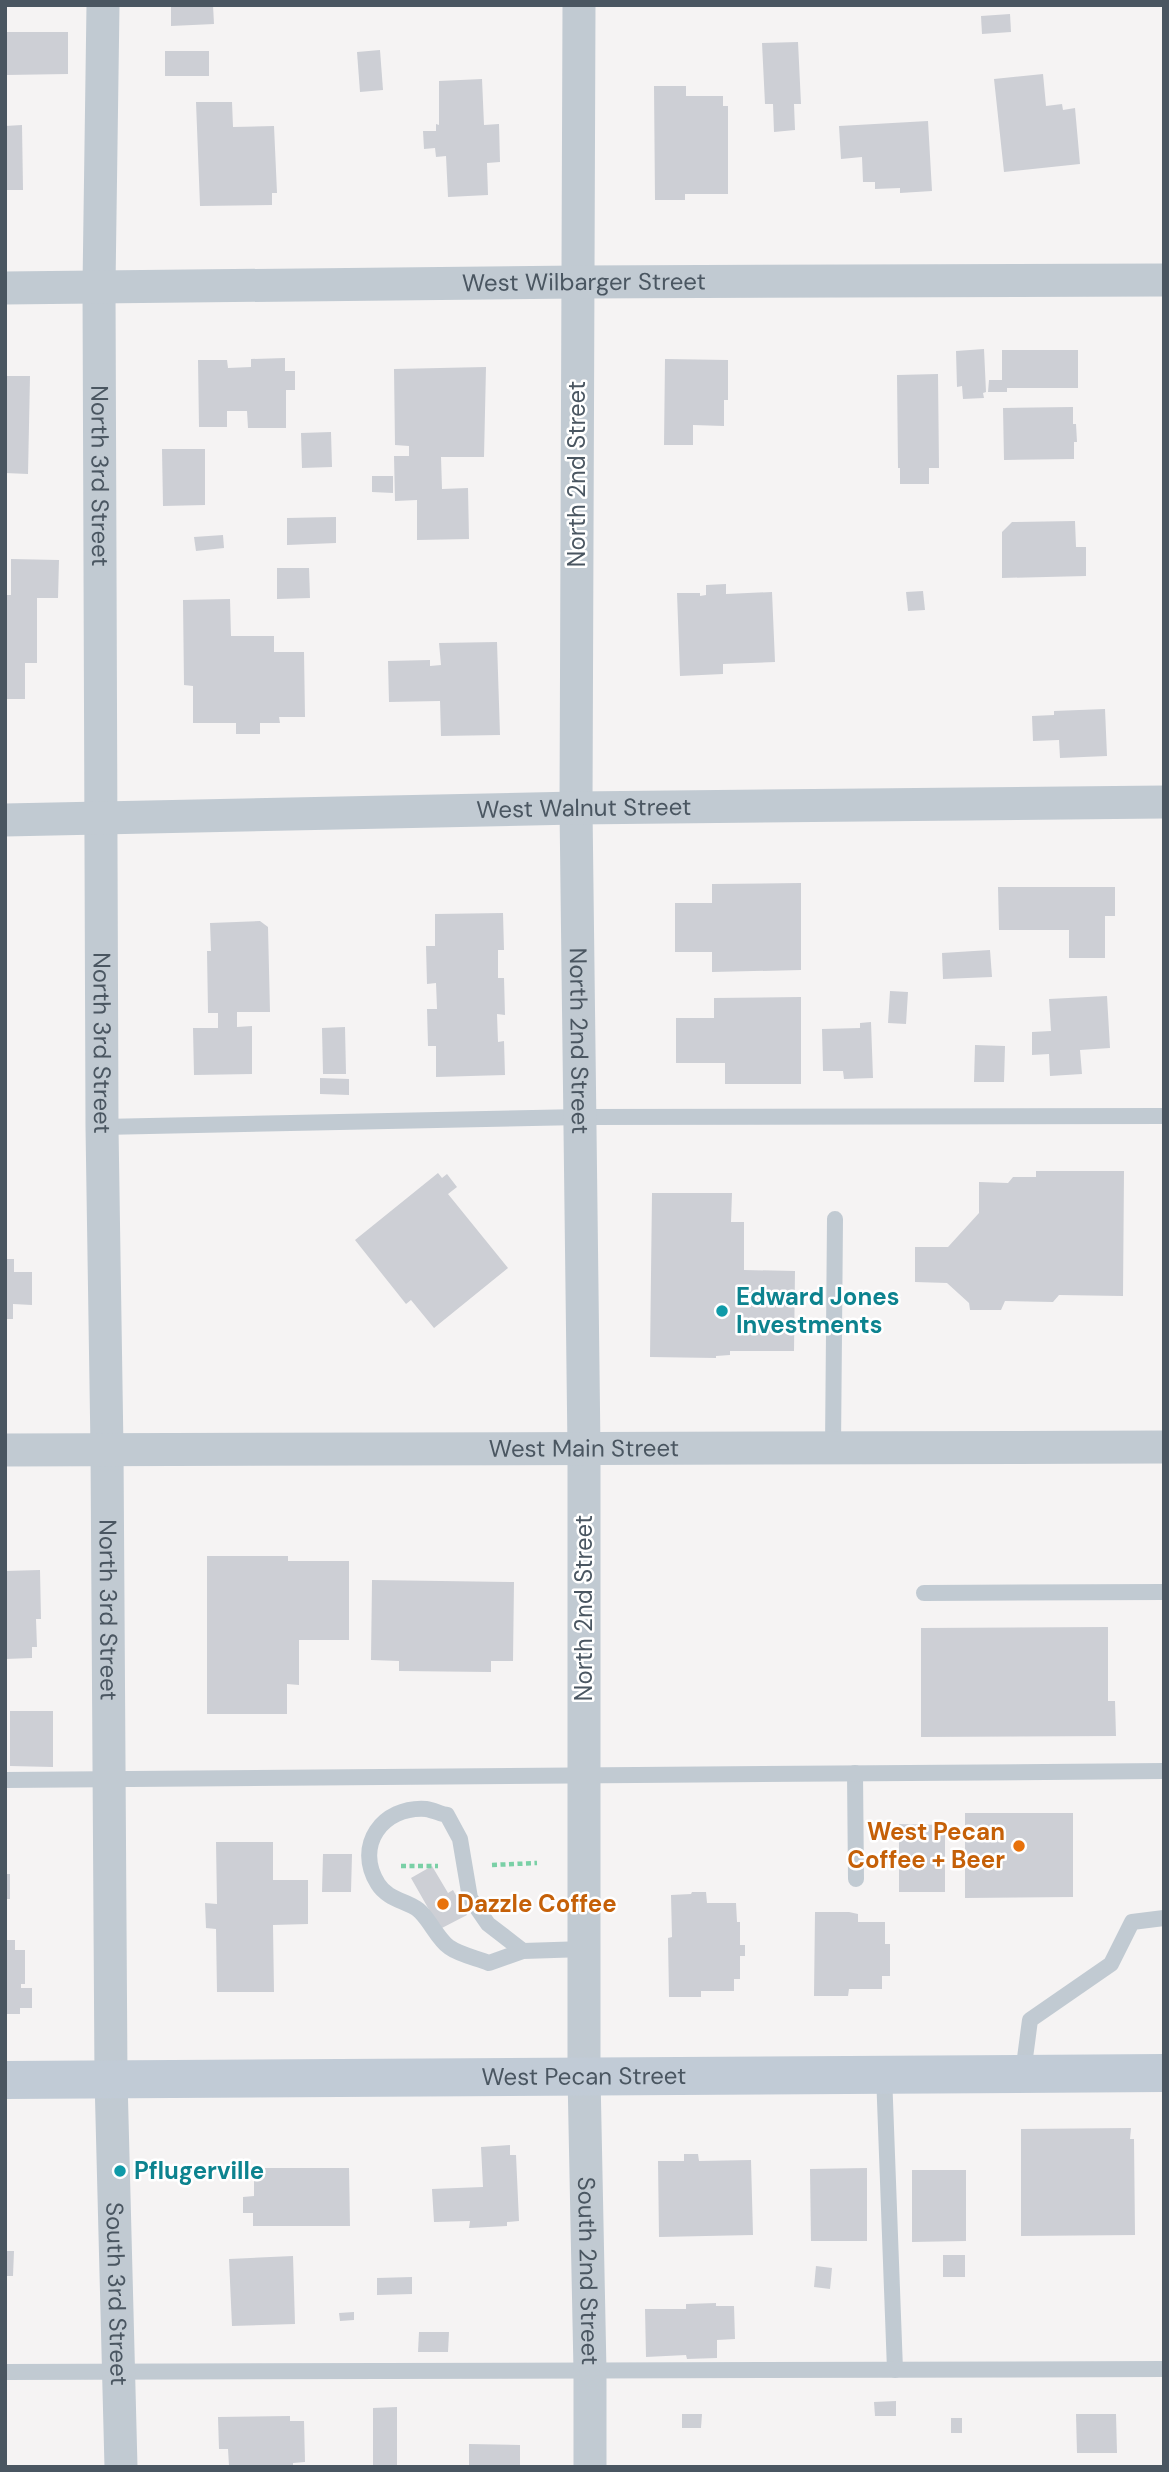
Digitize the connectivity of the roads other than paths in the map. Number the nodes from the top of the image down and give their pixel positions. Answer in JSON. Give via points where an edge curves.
{"nodes":[{"id":1,"x":103,"y":5,"type":"edge"},
{"id":2,"x":579,"y":5,"type":"edge"},
{"id":3,"x":1164,"y":280,"type":"edge"},
{"id":4,"x":578,"y":282,"type":"junction"},
{"id":5,"x":99,"y":286,"type":"junction"},
{"id":6,"x":5,"y":288,"type":"edge"},
{"id":7,"x":1164,"y":802,"type":"edge"},
{"id":8,"x":576,"y":807,"type":"junction"},
{"id":9,"x":5,"y":820,"type":"edge"},
{"id":10,"x":102,"y":820,"type":"junction"},
{"id":11,"x":1164,"y":1116,"type":"edge"},
{"id":12,"x":581,"y":1117,"type":"junction"},
{"id":13,"x":102,"y":1127,"type":"junction"},
{"id":14,"x":835,"y":1219,"type":"dead end"},
{"id":15,"x":1164,"y":1447,"type":"edge"},
{"id":16,"x":833,"y":1448,"type":"junction"},
{"id":17,"x":107,"y":1449,"type":"junction"},
{"id":18,"x":584,"y":1449,"type":"junction"},
{"id":19,"x":5,"y":1450,"type":"edge"},
{"id":20,"x":1164,"y":1592,"type":"edge"},
{"id":21,"x":924,"y":1593,"type":"dead end"},
{"id":22,"x":1164,"y":1771,"type":"edge"},
{"id":23,"x":855,"y":1773,"type":"junction"},
{"id":24,"x":585,"y":1776,"type":"junction"},
{"id":25,"x":110,"y":1779,"type":"junction"},
{"id":26,"x":5,"y":1780,"type":"edge"},
{"id":27,"x":856,"y":1879,"type":"dead end"},
{"id":28,"x":1164,"y":1918,"type":"edge"},
{"id":29,"x":584,"y":1948,"type":"junction"},
{"id":30,"x":523,"y":1951,"type":"junction"},
{"id":31,"x":1164,"y":2073,"type":"edge"},
{"id":32,"x":884,"y":2074,"type":"junction"},
{"id":33,"x":1023,"y":2074,"type":"junction"},
{"id":34,"x":584,"y":2076,"type":"junction"},
{"id":35,"x":111,"y":2079,"type":"junction"},
{"id":36,"x":5,"y":2080,"type":"edge"},
{"id":37,"x":1164,"y":2369,"type":"edge"},
{"id":38,"x":895,"y":2370,"type":"junction"},
{"id":39,"x":119,"y":2371,"type":"junction"},
{"id":40,"x":590,"y":2371,"type":"junction"},
{"id":41,"x":5,"y":2372,"type":"edge"},
{"id":42,"x":121,"y":2467,"type":"edge"},
{"id":43,"x":590,"y":2467,"type":"edge"}],
"edges":[{"from":1,"to":5,"type":"street","name":"North 3rd Street"},
{"from":2,"to":4,"type":"street","name":"North 2nd Street"},
{"from":3,"to":4,"type":"street","name":"West Wilbarger Street"},
{"from":4,"to":5,"type":"street","name":"West Wilbarger Street"},
{"from":4,"to":8,"type":"street","name":"North 2nd Street"},
{"from":5,"to":6,"type":"street","name":"West Wilbarger Street"},
{"from":5,"to":10,"type":"street","name":"North 3rd Street"},
{"from":7,"to":8,"type":"street","name":"West Walnut Street"},
{"from":8,"to":10,"type":"street","name":"West Walnut Street"},
{"from":8,"to":12,"type":"street","name":"North 2nd Street"},
{"from":9,"to":10,"type":"street","name":"West Walnut Street"},
{"from":10,"to":13,"type":"street","name":"North 3rd Street"},
{"from":11,"to":12,"type":"lane"},
{"from":12,"to":13,"type":"lane"},
{"from":12,"to":18,"type":"street","name":"North 2nd Street"},
{"from":13,"to":17,"type":"street","name":"North 3rd Street"},
{"from":14,"to":16,"type":"lane"},
{"from":15,"to":16,"type":"street","name":"West Main Street"},
{"from":16,"to":18,"type":"street","name":"West Main Street"},
{"from":17,"to":18,"type":"street","name":"West Main Street"},
{"from":17,"to":19,"type":"street","name":"West Main Street"},
{"from":17,"to":25,"type":"street","name":"North 3rd Street"},
{"from":18,"to":24,"type":"street","name":"North 2nd Street"},
{"from":20,"to":21,"type":"lane"},
{"from":22,"to":23,"type":"lane"},
{"from":23,"to":24,"type":"lane"},
{"from":23,"to":27,"type":"lane"},
{"from":24,"to":25,"type":"lane"},
{"from":24,"to":29,"type":"street","name":"North 2nd Street"},
{"from":25,"to":26,"type":"lane"},
{"from":25,"to":35,"type":"street","name":"North 3rd Street"},
{"from":28,"to":33,"type":"lane","via":[[1132,1922],[1111,1964],[1030,2020]]},
{"from":29,"to":30,"type":"lane"},
{"from":29,"to":34,"type":"street","name":"North 2nd Street"},
{"from":30,"to":30,"type":"lane","via":[[488,1924],[470,1898],[460,1839],[447,1815],[426,1809],[397,1814],[379,1826],[369,1845],[370,1868],[379,1886],[396,1900],[417,1908],[449,1947],[489,1963]]},
{"from":31,"to":33,"type":"main road","name":"West Pecan Street"},
{"from":32,"to":33,"type":"main road","name":"West Pecan Street"},
{"from":32,"to":34,"type":"main road","name":"West Pecan Street"},
{"from":32,"to":38,"type":"lane"},
{"from":34,"to":35,"type":"main road","name":"West Pecan Street"},
{"from":34,"to":40,"type":"street","name":"South 2nd Street"},
{"from":35,"to":36,"type":"main road","name":"West Pecan Street"},
{"from":35,"to":39,"type":"street","name":"South 3rd Street"},
{"from":37,"to":38,"type":"lane"},
{"from":38,"to":40,"type":"lane"},
{"from":39,"to":40,"type":"lane"},
{"from":39,"to":41,"type":"lane"},
{"from":39,"to":42,"type":"street","name":"South 3rd Street"},
{"from":40,"to":43,"type":"street","name":"South 2nd Street"}]}
